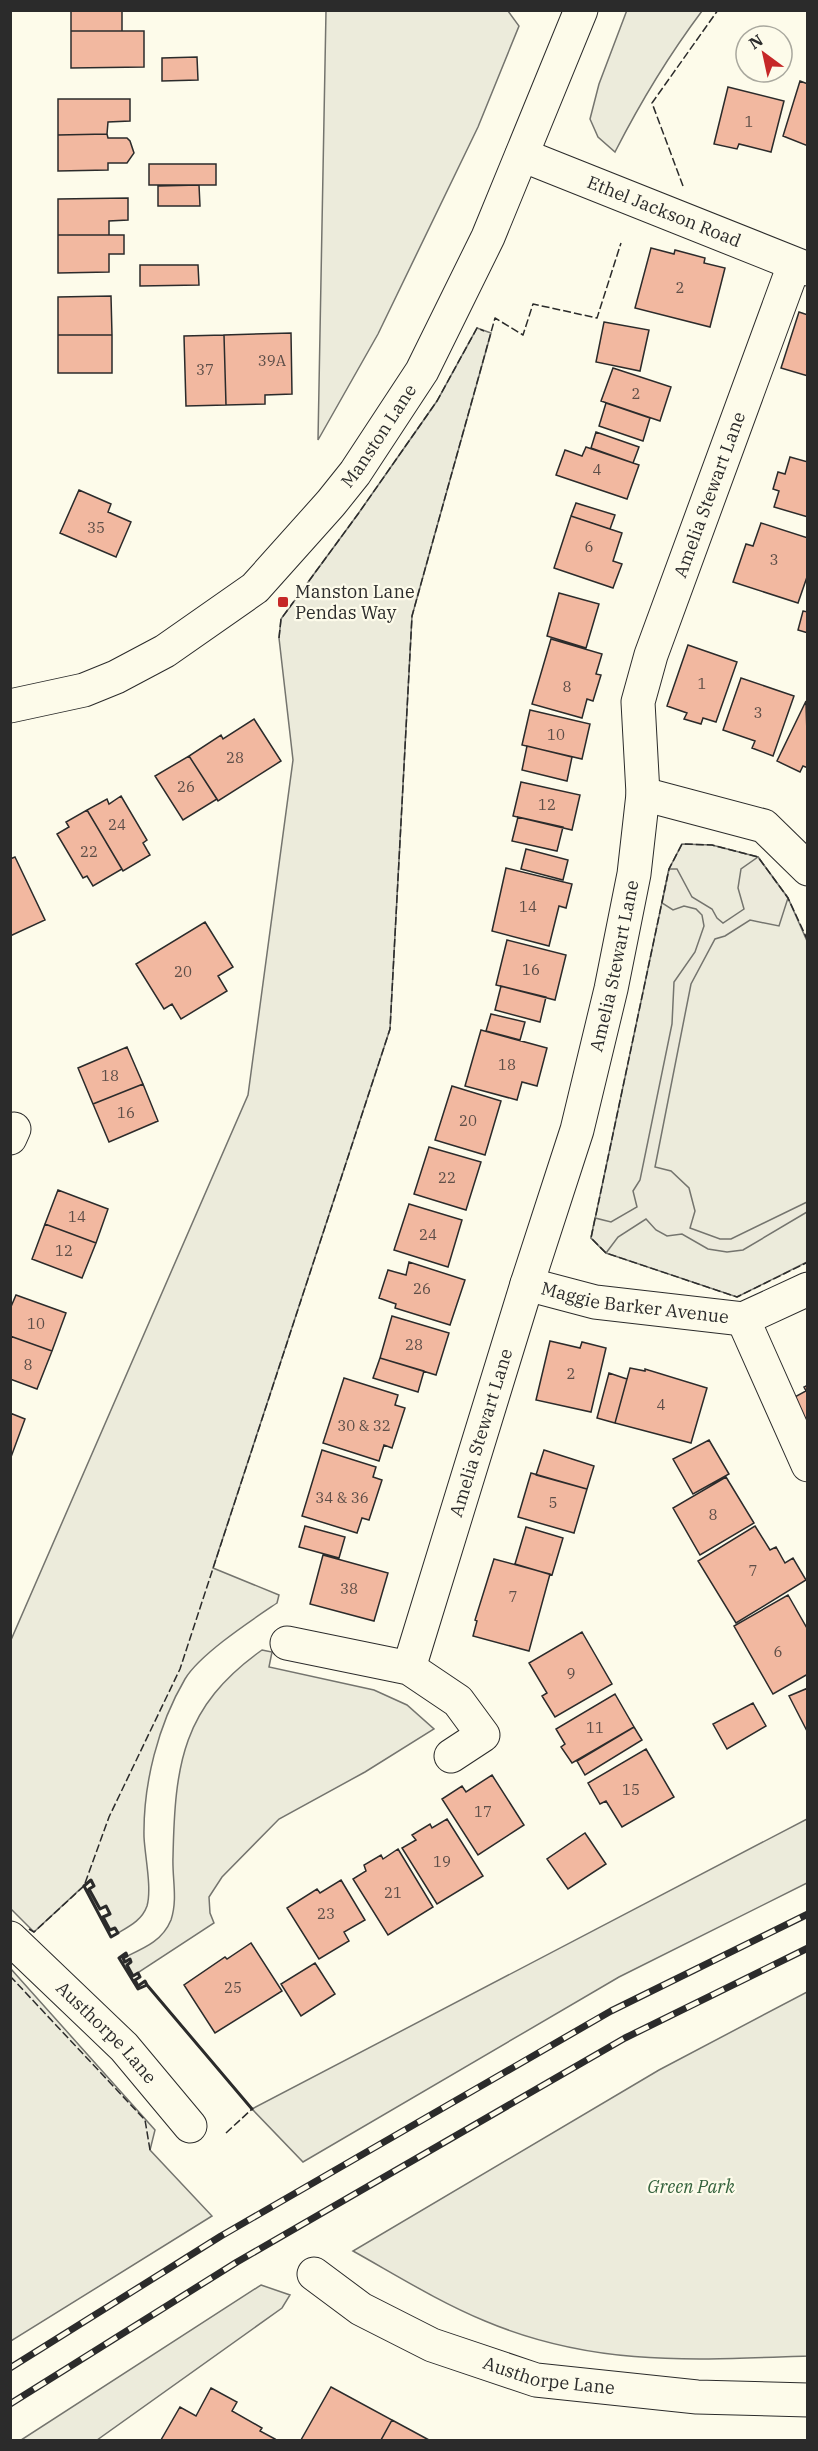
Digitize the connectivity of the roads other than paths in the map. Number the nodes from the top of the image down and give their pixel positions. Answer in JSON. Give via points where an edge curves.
{"nodes":[{"id":1,"x":581,"y":10,"type":"edge"},
{"id":2,"x":522,"y":155,"type":"junction"},
{"id":3,"x":801,"y":267,"type":"edge"},
{"id":4,"x":11,"y":705,"type":"edge"},
{"id":5,"x":643,"y":794,"type":"junction"},
{"id":6,"x":807,"y":869,"type":"edge"},
{"id":7,"x":527,"y":1284,"type":"junction"},
{"id":8,"x":807,"y":1289,"type":"edge"},
{"id":9,"x":743,"y":1319,"type":"junction"},
{"id":10,"x":807,"y":1465,"type":"edge"},
{"id":11,"x":287,"y":1643,"type":"dead end"},
{"id":12,"x":409,"y":1668,"type":"junction"},
{"id":13,"x":451,"y":1756,"type":"dead end"},
{"id":14,"x":14,"y":1941,"type":"edge"},
{"id":15,"x":190,"y":2126,"type":"dead end"},
{"id":16,"x":314,"y":2274,"type":"dead end"},
{"id":17,"x":807,"y":2400,"type":"edge"}],
"edges":[{"from":1,"to":2,"type":"street","name":"Manston Lane"},
{"from":2,"to":3,"type":"street","name":"Ethel Jackson Road"},
{"from":2,"to":4,"type":"street","name":"Manston Lane","via":[[488,237],[422,371],[355,473],[255,588],[165,651],[116,677],[84,690]]},
{"from":3,"to":5,"type":"street","name":"Amelia Stewart Lane","via":[[648,665],[638,702]]},
{"from":5,"to":6,"type":"street","via":[[764,826]]},
{"from":5,"to":7,"type":"street","name":"Amelia Stewart Lane","via":[[634,874],[608,1000],[577,1130]]},
{"from":7,"to":9,"type":"street","name":"Maggie Barker Avenue","via":[[595,1302]]},
{"from":7,"to":12,"type":"street","name":"Amelia Stewart Lane"},
{"from":8,"to":9,"type":"street","name":"Maggie Barker Avenue"},
{"from":9,"to":10,"type":"street"},
{"from":11,"to":12,"type":"street"},
{"from":12,"to":13,"type":"street","via":[[458,1701],[483,1735]]},
{"from":14,"to":15,"type":"street","name":"Austhorpe Lane","via":[[124,2048]]},
{"from":16,"to":17,"type":"street","name":"Austhorpe Lane","via":[[361,2309],[432,2345],[536,2380],[697,2397]]}]}
